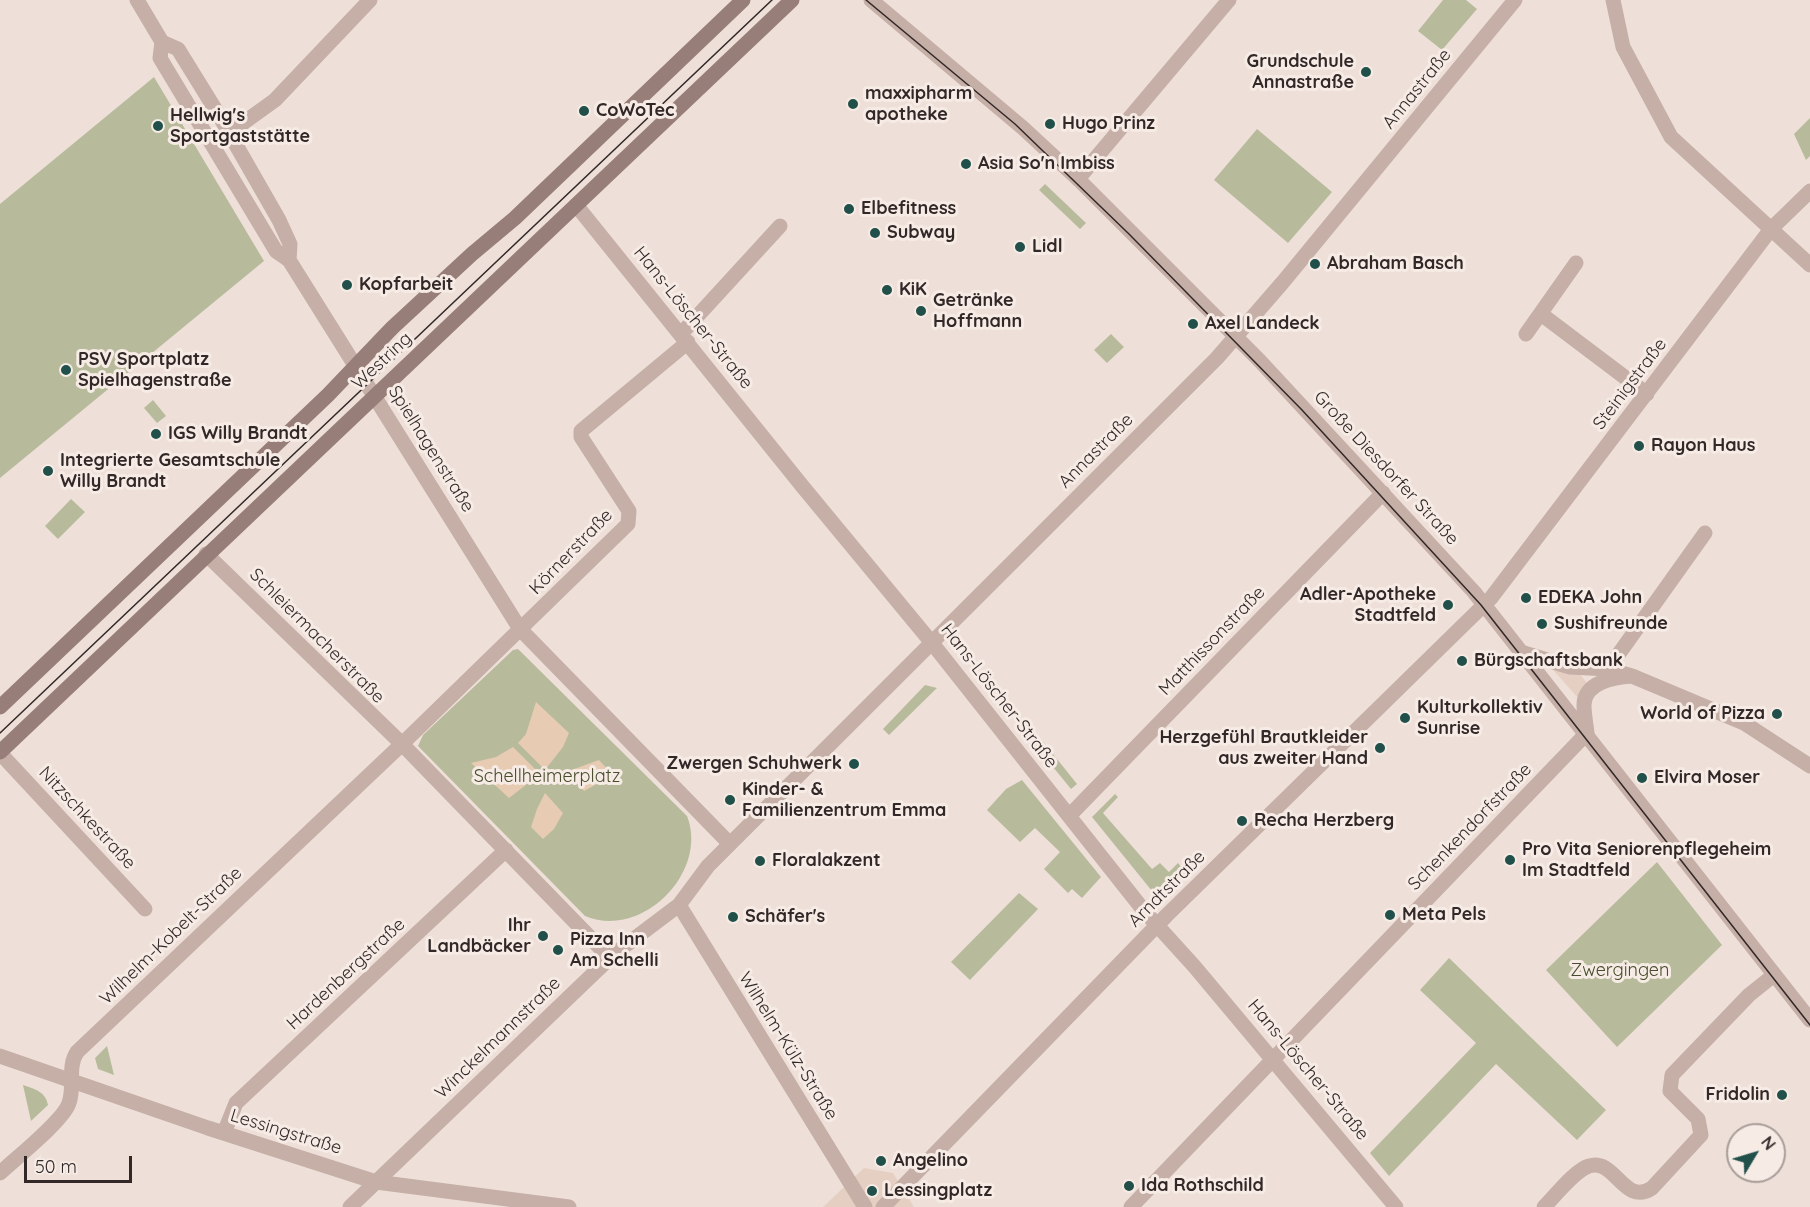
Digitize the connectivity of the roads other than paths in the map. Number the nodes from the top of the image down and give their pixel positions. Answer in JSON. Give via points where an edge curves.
{"nodes":[{"id":1,"x":137,"y":0,"type":"edge"},
{"id":2,"x":370,"y":0,"type":"edge"},
{"id":3,"x":743,"y":0,"type":"edge"},
{"id":4,"x":792,"y":0,"type":"edge"},
{"id":5,"x":870,"y":0,"type":"edge"},
{"id":6,"x":1229,"y":0,"type":"edge"},
{"id":7,"x":1515,"y":0,"type":"edge"},
{"id":8,"x":1613,"y":0,"type":"edge"},
{"id":9,"x":162,"y":42,"type":"junction"},
{"id":10,"x":228,"y":134,"type":"junction"},
{"id":11,"x":212,"y":145,"type":"junction"},
{"id":12,"x":1078,"y":179,"type":"junction"},
{"id":13,"x":1810,"y":191,"type":"edge"},
{"id":14,"x":576,"y":205,"type":"junction"},
{"id":15,"x":780,"y":226,"type":"dead end"},
{"id":16,"x":1771,"y":229,"type":"junction"},
{"id":17,"x":289,"y":260,"type":"junction"},
{"id":18,"x":1576,"y":263,"type":"dead end"},
{"id":19,"x":1810,"y":265,"type":"edge"},
{"id":20,"x":1540,"y":314,"type":"junction"},
{"id":21,"x":1526,"y":333,"type":"dead end"},
{"id":22,"x":1236,"y":337,"type":"junction"},
{"id":23,"x":684,"y":338,"type":"junction"},
{"id":24,"x":355,"y":364,"type":"junction"},
{"id":25,"x":1647,"y":394,"type":"junction"},
{"id":26,"x":375,"y":396,"type":"junction"},
{"id":27,"x":1383,"y":493,"type":"junction"},
{"id":28,"x":1705,"y":533,"type":"dead end"},
{"id":29,"x":206,"y":554,"type":"junction"},
{"id":30,"x":1485,"y":605,"type":"junction"},
{"id":31,"x":520,"y":629,"type":"junction"},
{"id":32,"x":932,"y":643,"type":"junction"},
{"id":33,"x":1524,"y":653,"type":"junction"},
{"id":34,"x":1608,"y":669,"type":"junction"},
{"id":35,"x":1632,"y":676,"type":"junction"},
{"id":36,"x":0,"y":707,"type":"edge"},
{"id":37,"x":1587,"y":733,"type":"junction"},
{"id":38,"x":402,"y":744,"type":"junction"},
{"id":39,"x":0,"y":752,"type":"edge"},
{"id":40,"x":1810,"y":766,"type":"edge"},
{"id":41,"x":1069,"y":816,"type":"junction"},
{"id":42,"x":730,"y":844,"type":"junction"},
{"id":43,"x":506,"y":850,"type":"junction"},
{"id":44,"x":679,"y":905,"type":"junction"},
{"id":45,"x":145,"y":909,"type":"dead end"},
{"id":46,"x":1157,"y":925,"type":"junction"},
{"id":47,"x":610,"y":958,"type":"junction"},
{"id":48,"x":1774,"y":975,"type":"junction"},
{"id":49,"x":1810,"y":1020,"type":"edge"},
{"id":50,"x":0,"y":1056,"type":"edge"},
{"id":51,"x":1273,"y":1059,"type":"junction"},
{"id":52,"x":73,"y":1082,"type":"junction"},
{"id":53,"x":224,"y":1133,"type":"junction"},
{"id":54,"x":0,"y":1173,"type":"edge"},
{"id":55,"x":376,"y":1182,"type":"junction"},
{"id":56,"x":350,"y":1207,"type":"edge"},
{"id":57,"x":569,"y":1207,"type":"edge"},
{"id":58,"x":864,"y":1207,"type":"edge"},
{"id":59,"x":883,"y":1207,"type":"edge"},
{"id":60,"x":1131,"y":1207,"type":"edge"},
{"id":61,"x":1396,"y":1207,"type":"edge"},
{"id":62,"x":1544,"y":1207,"type":"edge"}],
"edges":[{"from":1,"to":9,"type":"street","name":"Spielhagenstraße"},
{"from":2,"to":10,"type":"street","via":[[275,100]]},
{"from":3,"to":24,"type":"main road","name":"Westring","via":[[516,218],[463,262]]},
{"from":4,"to":14,"type":"main road","name":"Westring"},
{"from":5,"to":12,"type":"street","name":"Große Diesdorfer Straße"},
{"from":6,"to":12,"type":"street"},
{"from":7,"to":22,"type":"street","name":"Annastraße"},
{"from":8,"to":16,"type":"street","via":[[1623,47],[1671,137]]},
{"from":9,"to":10,"type":"street","name":"Spielhagenstraße","via":[[178,49]]},
{"from":9,"to":11,"type":"street","name":"Spielhagenstraße","via":[[160,58]]},
{"from":10,"to":11,"type":"street"},
{"from":10,"to":17,"type":"street","name":"Spielhagenstraße","via":[[279,220],[290,244]]},
{"from":11,"to":17,"type":"street","name":"Spielhagenstraße","via":[[276,251]]},
{"from":12,"to":22,"type":"street","name":"Große Diesdorfer Straße"},
{"from":13,"to":16,"type":"street","name":"Steinigstraße"},
{"from":14,"to":23,"type":"street","name":"Hans-Löscher-Straße"},
{"from":14,"to":26,"type":"main road","name":"Westring"},
{"from":15,"to":23,"type":"street"},
{"from":16,"to":19,"type":"street"},
{"from":16,"to":25,"type":"street","name":"Steinigstraße"},
{"from":17,"to":24,"type":"street","name":"Spielhagenstraße"},
{"from":18,"to":20,"type":"street"},
{"from":20,"to":21,"type":"street"},
{"from":20,"to":25,"type":"street"},
{"from":22,"to":27,"type":"street","name":"Große Diesdorfer Straße"},
{"from":22,"to":32,"type":"street","name":"Annastraße"},
{"from":23,"to":31,"type":"street","name":"Körnerstraße","via":[[581,429],[581,437],[628,511],[629,521]]},
{"from":23,"to":32,"type":"street","name":"Hans-Löscher-Straße"},
{"from":24,"to":26,"type":"street","name":"Spielhagenstraße"},
{"from":24,"to":36,"type":"main road","name":"Westring","via":[[328,396]]},
{"from":25,"to":30,"type":"street","name":"Steinigstraße"},
{"from":26,"to":29,"type":"main road","name":"Westring"},
{"from":26,"to":31,"type":"street","name":"Spielhagenstraße"},
{"from":27,"to":30,"type":"street","name":"Große Diesdorfer Straße"},
{"from":27,"to":41,"type":"street","name":"Matthissonstraße"},
{"from":28,"to":34,"type":"street"},
{"from":29,"to":38,"type":"street","name":"Schleiermacherstraße"},
{"from":29,"to":39,"type":"main road","name":"Westring"},
{"from":30,"to":33,"type":"street","name":"Große Diesdorfer Straße"},
{"from":30,"to":46,"type":"street","name":"Arndtstraße"},
{"from":31,"to":38,"type":"street"},
{"from":31,"to":42,"type":"street"},
{"from":32,"to":41,"type":"street","name":"Hans-Löscher-Straße"},
{"from":32,"to":42,"type":"street","name":"Annastraße"},
{"from":33,"to":34,"type":"street","via":[[1570,667]]},
{"from":33,"to":37,"type":"street","name":"Große Diesdorfer Straße"},
{"from":34,"to":35,"type":"street"},
{"from":35,"to":37,"type":"street","via":[[1612,678],[1589,692],[1584,703]]},
{"from":35,"to":40,"type":"street","via":[[1744,723]]},
{"from":37,"to":48,"type":"street","name":"Große Diesdorfer Straße"},
{"from":37,"to":51,"type":"street","name":"Schenkendorfstraße"},
{"from":38,"to":43,"type":"street"},
{"from":38,"to":52,"type":"street","name":"Wilhelm-Kobelt-Straße","via":[[76,1052]]},
{"from":39,"to":45,"type":"street","name":"Nitzschkestraße"},
{"from":41,"to":46,"type":"street","name":"Hans-Löscher-Straße"},
{"from":42,"to":44,"type":"street","name":"Annastraße"},
{"from":43,"to":47,"type":"street"},
{"from":43,"to":53,"type":"street","name":"Hardenbergstraße","via":[[236,1103]]},
{"from":44,"to":47,"type":"street","name":"Winckelmannstraße"},
{"from":44,"to":58,"type":"street","name":"Wilhelm-Külz-Straße"},
{"from":46,"to":51,"type":"street","name":"Hans-Löscher-Straße"},
{"from":46,"to":59,"type":"street","name":"Arndtstraße"},
{"from":47,"to":55,"type":"street","name":"Winckelmannstraße"},
{"from":48,"to":49,"type":"street","name":"Große Diesdorfer Straße"},
{"from":48,"to":62,"type":"street","via":[[1749,995],[1672,1075],[1670,1091],[1698,1119],[1701,1135],[1652,1188],[1643,1193],[1633,1192],[1604,1168],[1592,1165]]},
{"from":50,"to":52,"type":"street","name":"Lessingstraße"},
{"from":51,"to":60,"type":"street","name":"Schenkendorfstraße"},
{"from":51,"to":61,"type":"street","name":"Hans-Löscher-Straße"},
{"from":52,"to":53,"type":"street","name":"Lessingstraße"},
{"from":52,"to":54,"type":"street","name":"Wilhelm-Kobelt-Straße","via":[[65,1111]]},
{"from":53,"to":55,"type":"street","name":"Lessingstraße"},
{"from":55,"to":56,"type":"street","name":"Winckelmannstraße"},
{"from":55,"to":57,"type":"street","name":"Lessingstraße"}]}
